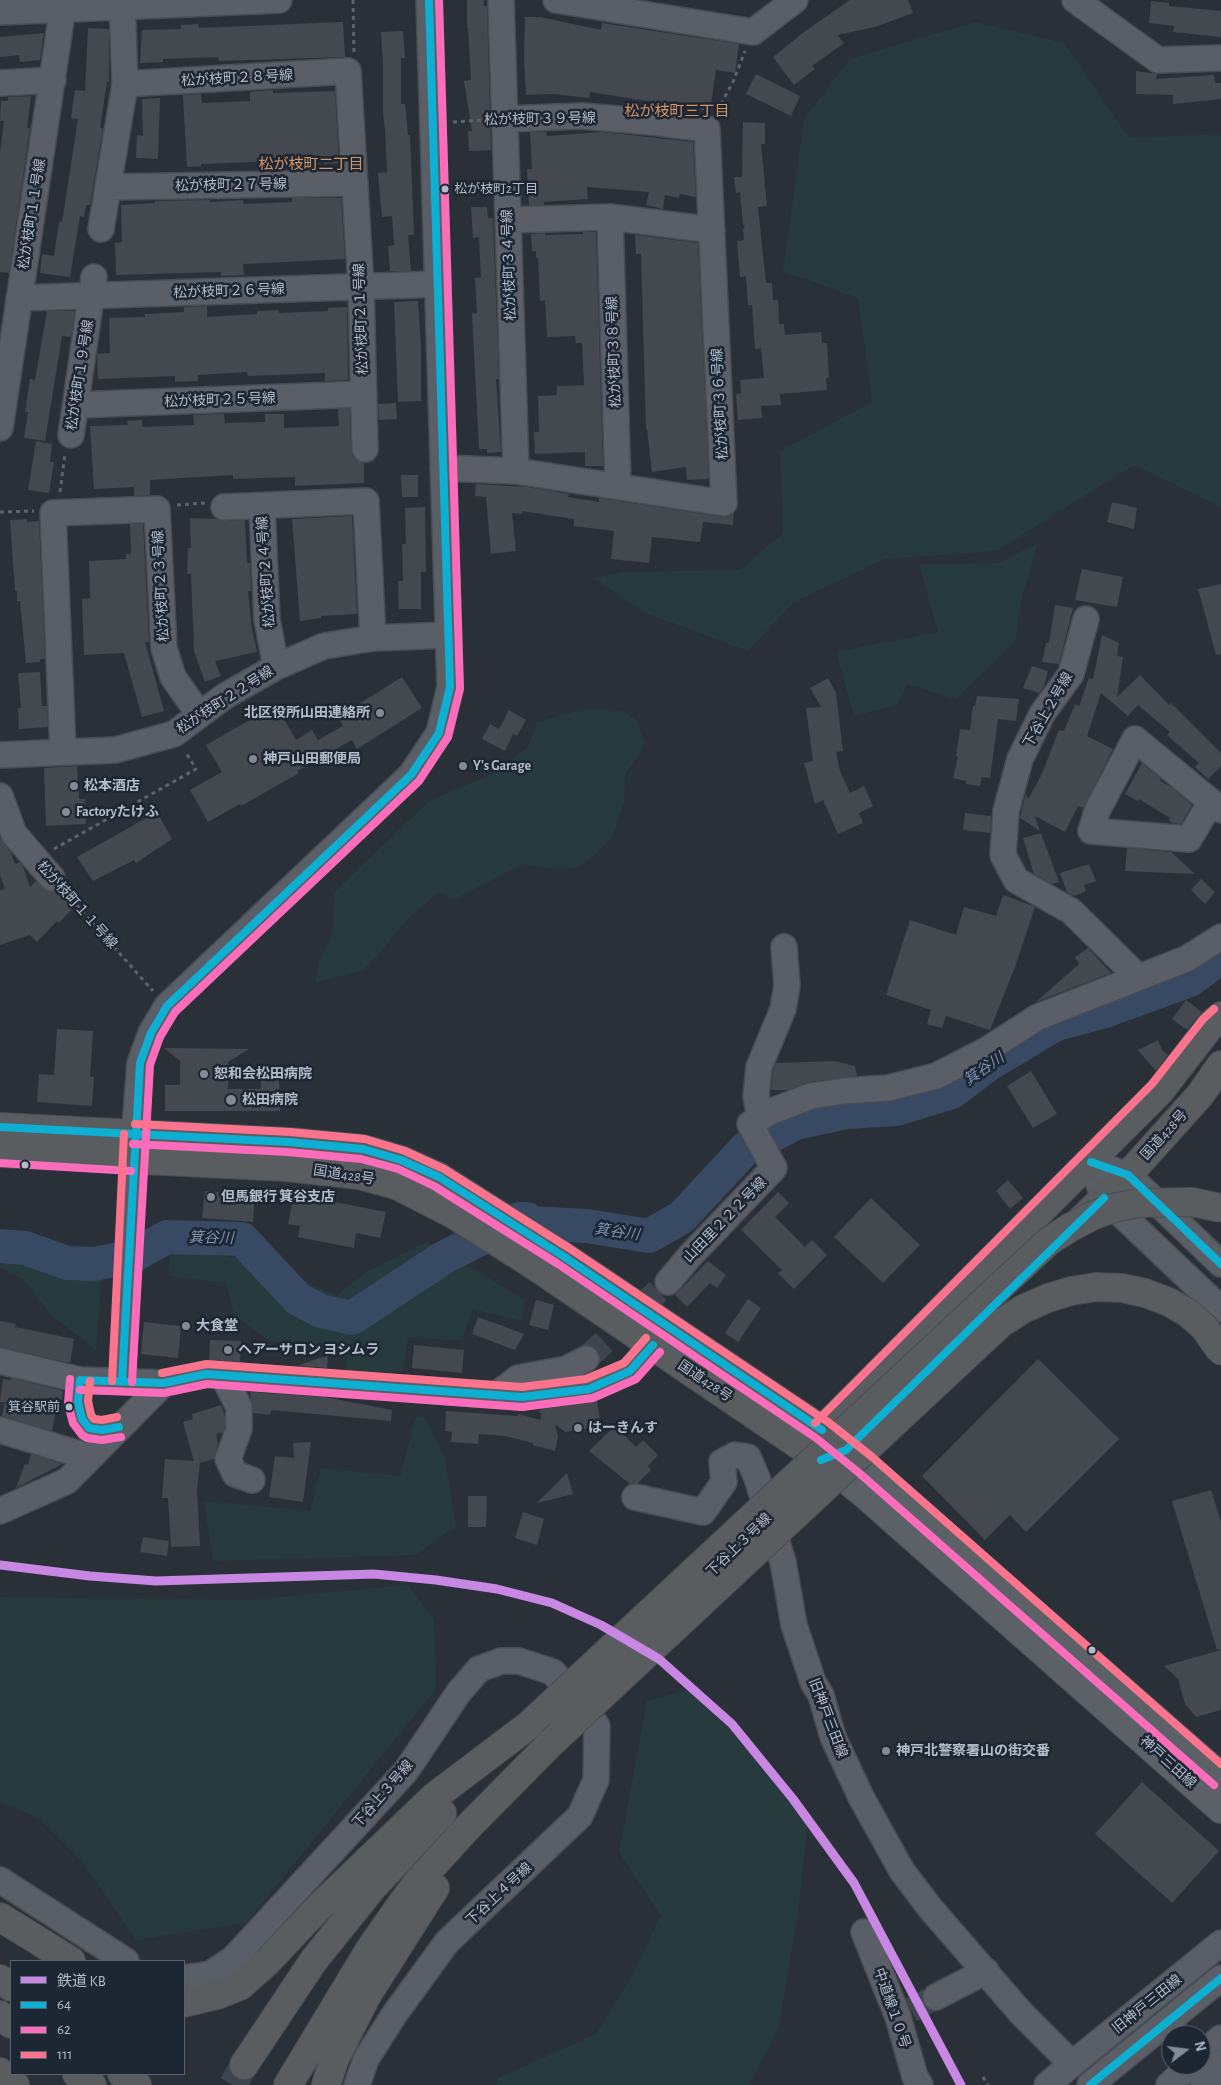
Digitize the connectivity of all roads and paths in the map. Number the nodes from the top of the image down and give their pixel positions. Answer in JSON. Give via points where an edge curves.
{"nodes":[{"id":1,"x":279,"y":0,"type":"edge"},
{"id":2,"x":353,"y":0,"type":"edge"},
{"id":3,"x":429,"y":0,"type":"edge"},
{"id":4,"x":501,"y":0,"type":"edge"},
{"id":5,"x":556,"y":0,"type":"edge"},
{"id":6,"x":795,"y":0,"type":"edge"},
{"id":7,"x":1075,"y":0,"type":"edge"},
{"id":8,"x":122,"y":3,"type":"edge"},
{"id":9,"x":64,"y":4,"type":"edge"},
{"id":10,"x":0,"y":12,"type":"edge"},
{"id":11,"x":753,"y":32,"type":"junction"},
{"id":12,"x":1221,"y":58,"type":"edge"},
{"id":13,"x":348,"y":71,"type":"junction"},
{"id":14,"x":53,"y":80,"type":"junction"},
{"id":15,"x":0,"y":83,"type":"edge"},
{"id":16,"x":125,"y":84,"type":"junction"},
{"id":17,"x":505,"y":119,"type":"junction"},
{"id":18,"x":433,"y":123,"type":"junction"},
{"id":19,"x":707,"y":129,"type":"junction"},
{"id":20,"x":355,"y":183,"type":"junction"},
{"id":21,"x":108,"y":187,"type":"junction"},
{"id":22,"x":610,"y":216,"type":"junction"},
{"id":23,"x":508,"y":220,"type":"junction"},
{"id":24,"x":101,"y":229,"type":"dead end"},
{"id":25,"x":712,"y":230,"type":"junction"},
{"id":26,"x":438,"y":284,"type":"junction"},
{"id":27,"x":94,"y":286,"type":"junction"},
{"id":28,"x":361,"y":287,"type":"junction"},
{"id":29,"x":20,"y":298,"type":"junction"},
{"id":30,"x":364,"y":394,"type":"junction"},
{"id":31,"x":76,"y":405,"type":"junction"},
{"id":32,"x":0,"y":423,"type":"edge"},
{"id":33,"x":71,"y":434,"type":"joint"},
{"id":34,"x":365,"y":449,"type":"dead end"},
{"id":35,"x":443,"y":468,"type":"junction"},
{"id":36,"x":516,"y":471,"type":"junction"},
{"id":37,"x":618,"y":487,"type":"junction"},
{"id":38,"x":224,"y":506,"type":"joint"},
{"id":39,"x":262,"y":506,"type":"junction"},
{"id":40,"x":156,"y":509,"type":"junction"},
{"id":41,"x":0,"y":512,"type":"edge"},
{"id":42,"x":53,"y":513,"type":"junction"},
{"id":43,"x":1086,"y":619,"type":"dead end"},
{"id":44,"x":448,"y":635,"type":"junction"},
{"id":45,"x":373,"y":638,"type":"junction"},
{"id":46,"x":276,"y":667,"type":"junction"},
{"id":47,"x":199,"y":714,"type":"junction"},
{"id":48,"x":174,"y":734,"type":"junction"},
{"id":49,"x":63,"y":752,"type":"junction"},
{"id":50,"x":0,"y":755,"type":"edge"},
{"id":51,"x":0,"y":796,"type":"edge"},
{"id":52,"x":1216,"y":806,"type":"edge"},
{"id":53,"x":36,"y":859,"type":"junction"},
{"id":54,"x":52,"y":878,"type":"joint"},
{"id":55,"x":1221,"y":937,"type":"edge"},
{"id":56,"x":784,"y":947,"type":"dead end"},
{"id":57,"x":1138,"y":977,"type":"junction"},
{"id":58,"x":167,"y":1006,"type":"junction"},
{"id":59,"x":1221,"y":1016,"type":"edge"},
{"id":60,"x":1221,"y":1065,"type":"edge"},
{"id":61,"x":757,"y":1125,"type":"junction"},
{"id":62,"x":0,"y":1127,"type":"edge"},
{"id":63,"x":134,"y":1134,"type":"junction"},
{"id":64,"x":0,"y":1153,"type":"edge"},
{"id":65,"x":132,"y":1161,"type":"junction"},
{"id":66,"x":1091,"y":1162,"type":"junction"},
{"id":67,"x":1128,"y":1175,"type":"junction"},
{"id":68,"x":1104,"y":1198,"type":"junction"},
{"id":69,"x":1221,"y":1208,"type":"edge"},
{"id":70,"x":1221,"y":1264,"type":"edge"},
{"id":71,"x":668,"y":1282,"type":"tunnel mouth"},
{"id":72,"x":1221,"y":1309,"type":"edge"},
{"id":73,"x":653,"y":1345,"type":"junction"},
{"id":74,"x":1221,"y":1351,"type":"edge"},
{"id":75,"x":586,"y":1359,"type":"tunnel mouth"},
{"id":76,"x":0,"y":1361,"type":"edge"},
{"id":77,"x":223,"y":1376,"type":"junction"},
{"id":78,"x":80,"y":1380,"type":"junction"},
{"id":79,"x":122,"y":1381,"type":"junction"},
{"id":80,"x":164,"y":1383,"type":"junction"},
{"id":81,"x":496,"y":1395,"type":"junction"},
{"id":82,"x":119,"y":1428,"type":"junction"},
{"id":83,"x":0,"y":1430,"type":"edge"},
{"id":84,"x":822,"y":1430,"type":"junction"},
{"id":85,"x":846,"y":1450,"type":"junction"},
{"id":86,"x":89,"y":1457,"type":"junction"},
{"id":87,"x":821,"y":1460,"type":"junction"},
{"id":88,"x":252,"y":1480,"type":"dead end"},
{"id":89,"x":635,"y":1497,"type":"dead end"},
{"id":90,"x":0,"y":1510,"type":"edge"},
{"id":91,"x":769,"y":1517,"type":"junction"},
{"id":92,"x":653,"y":1626,"type":"dead end"},
{"id":93,"x":624,"y":1653,"type":"dead end"},
{"id":94,"x":575,"y":1699,"type":"junction"},
{"id":95,"x":536,"y":1718,"type":"junction"},
{"id":96,"x":552,"y":1742,"type":"junction"},
{"id":97,"x":1221,"y":1777,"type":"edge"},
{"id":98,"x":1221,"y":1809,"type":"edge"},
{"id":99,"x":0,"y":1880,"type":"edge"},
{"id":100,"x":0,"y":1917,"type":"edge"},
{"id":101,"x":864,"y":1932,"type":"dead end"},
{"id":102,"x":1221,"y":1943,"type":"edge"},
{"id":103,"x":69,"y":1960,"type":"edge"},
{"id":104,"x":124,"y":1960,"type":"edge"},
{"id":105,"x":986,"y":1971,"type":"junction"},
{"id":106,"x":185,"y":1978,"type":"edge"},
{"id":107,"x":1221,"y":1978,"type":"edge"},
{"id":108,"x":936,"y":1997,"type":"tunnel mouth"},
{"id":109,"x":185,"y":2003,"type":"edge"},
{"id":110,"x":0,"y":2015,"type":"edge"},
{"id":111,"x":10,"y":2023,"type":"edge"},
{"id":112,"x":1221,"y":2038,"type":"edge"},
{"id":113,"x":1211,"y":2047,"type":"edge"},
{"id":114,"x":1072,"y":2064,"type":"junction"},
{"id":115,"x":244,"y":2065,"type":"tunnel mouth"},
{"id":116,"x":1221,"y":2068,"type":"edge"},
{"id":117,"x":0,"y":2072,"type":"edge"},
{"id":118,"x":78,"y":2075,"type":"edge"},
{"id":119,"x":123,"y":2075,"type":"edge"},
{"id":120,"x":1180,"y":2075,"type":"edge"},
{"id":121,"x":983,"y":2078,"type":"dead end"},
{"id":122,"x":15,"y":2085,"type":"edge"},
{"id":123,"x":92,"y":2085,"type":"edge"},
{"id":124,"x":136,"y":2085,"type":"edge"},
{"id":125,"x":288,"y":2085,"type":"edge"},
{"id":126,"x":326,"y":2085,"type":"edge"},
{"id":127,"x":357,"y":2085,"type":"edge"},
{"id":128,"x":920,"y":2085,"type":"edge"},
{"id":129,"x":988,"y":2085,"type":"edge"},
{"id":130,"x":1047,"y":2085,"type":"edge"},
{"id":131,"x":1090,"y":2085,"type":"edge"},
{"id":132,"x":1168,"y":2085,"type":"edge"},
{"id":133,"x":1203,"y":2085,"type":"edge"}],
"edges":[{"from":1,"to":8,"type":"street"},
{"from":2,"to":13,"type":"path","via":[[355,60]]},
{"from":3,"to":18,"type":"street"},
{"from":4,"to":17,"type":"street","name":"松が枝町３４号線"},
{"from":5,"to":11,"type":"street"},
{"from":6,"to":11,"type":"street"},
{"from":7,"to":12,"type":"street","via":[[1158,60]]},
{"from":8,"to":9,"type":"street"},
{"from":8,"to":16,"type":"street"},
{"from":9,"to":10,"type":"street"},
{"from":9,"to":14,"type":"street","name":"松が枝町１１号線"},
{"from":11,"to":19,"type":"path","via":[[733,82]]},
{"from":13,"to":16,"type":"street","name":"松が枝町２８号線"},
{"from":13,"to":20,"type":"street","name":"松が枝町２１号線"},
{"from":14,"to":15,"type":"street"},
{"from":14,"to":29,"type":"street","name":"松が枝町１１号線"},
{"from":16,"to":21,"type":"street"},
{"from":17,"to":18,"type":"path","name":"松が枝町３９号線"},
{"from":17,"to":19,"type":"street","name":"松が枝町３９号線","via":[[582,116]]},
{"from":17,"to":23,"type":"street","name":"松が枝町３４号線"},
{"from":18,"to":26,"type":"street"},
{"from":19,"to":25,"type":"street","name":"松が枝町３６号線"},
{"from":20,"to":21,"type":"street","name":"松が枝町２７号線"},
{"from":20,"to":28,"type":"street","name":"松が枝町２１号線"},
{"from":21,"to":24,"type":"street"},
{"from":22,"to":23,"type":"street"},
{"from":22,"to":25,"type":"street"},
{"from":22,"to":37,"type":"street","name":"松が枝町３８号線"},
{"from":23,"to":36,"type":"street","name":"松が枝町３４号線"},
{"from":25,"to":37,"type":"street","name":"松が枝町３６号線","via":[[724,503]]},
{"from":26,"to":28,"type":"street","name":"松が枝町２６号線"},
{"from":26,"to":35,"type":"street"},
{"from":27,"to":28,"type":"street","name":"松が枝町２６号線"},
{"from":27,"to":29,"type":"street","name":"松が枝町２６号線"},
{"from":27,"to":31,"type":"street","name":"松が枝町１９号線"},
{"from":28,"to":30,"type":"street","name":"松が枝町２１号線"},
{"from":29,"to":32,"type":"street","name":"松が枝町１１号線"},
{"from":30,"to":31,"type":"street","name":"松が枝町２５号線"},
{"from":30,"to":34,"type":"street","name":"松が枝町２１号線"},
{"from":31,"to":33,"type":"street","name":"松が枝町１９号線"},
{"from":33,"to":42,"type":"path","name":"松が枝町１９号線","via":[[58,504]]},
{"from":35,"to":36,"type":"street","name":"松が枝町３６号線"},
{"from":35,"to":44,"type":"street"},
{"from":36,"to":37,"type":"street","name":"松が枝町３６号線"},
{"from":38,"to":39,"type":"street"},
{"from":38,"to":40,"type":"path","via":[[212,503],[168,505]]},
{"from":39,"to":45,"type":"street","via":[[366,501]]},
{"from":39,"to":46,"type":"street","name":"松が枝町２４号線","via":[[267,619]]},
{"from":40,"to":42,"type":"street"},
{"from":40,"to":47,"type":"street","name":"松が枝町２３号線","via":[[164,648],[173,677]]},
{"from":41,"to":42,"type":"path"},
{"from":42,"to":49,"type":"street"},
{"from":43,"to":57,"type":"street","name":"下谷上２号線","via":[[1071,674],[1042,714],[1020,759],[1006,811],[1003,855],[1016,880],[1071,910]]},
{"from":44,"to":45,"type":"street","name":"松が枝町２２号線"},
{"from":44,"to":58,"type":"street","via":[[450,687],[439,733],[411,775]]},
{"from":45,"to":46,"type":"street","name":"松が枝町２２号線","via":[[324,646]]},
{"from":46,"to":47,"type":"street","name":"松が枝町２２号線"},
{"from":47,"to":48,"type":"street","name":"松が枝町２２号線"},
{"from":48,"to":49,"type":"street","name":"松が枝町２２号線","via":[[114,750]]},
{"from":48,"to":53,"type":"path","via":[[196,769]]},
{"from":49,"to":50,"type":"street","name":"松が枝町２２号線"},
{"from":51,"to":53,"type":"street","name":"松が枝町１１号線","via":[[14,834]]},
{"from":52,"to":52,"type":"street","via":[[1135,739],[1091,831],[1189,839]]},
{"from":53,"to":54,"type":"street","name":"松が枝町１１号線"},
{"from":54,"to":58,"type":"path","name":"松が枝町１１号線"},
{"from":55,"to":57,"type":"street","via":[[1186,959]]},
{"from":56,"to":61,"type":"street","via":[[787,985],[783,1009],[759,1067]]},
{"from":57,"to":61,"type":"street","via":[[1038,1017],[985,1052],[936,1076],[888,1088],[811,1096],[770,1112]]},
{"from":58,"to":63,"type":"street","via":[[151,1033],[140,1063]]},
{"from":59,"to":66,"type":"highway","via":[[1160,1091]]},
{"from":60,"to":67,"type":"highway","name":"国道428号","via":[[1200,1095]]},
{"from":61,"to":71,"type":"street","name":"山田里２２２号線","via":[[774,1168]]},
{"from":62,"to":63,"type":"highway","name":"国道428号"},
{"from":63,"to":65,"type":"street"},
{"from":63,"to":84,"type":"highway","name":"国道428号","via":[[364,1149],[401,1160],[439,1177],[482,1204]]},
{"from":64,"to":65,"type":"highway","name":"国道428号"},
{"from":65,"to":73,"type":"highway","name":"国道428号","via":[[286,1167],[359,1175],[396,1185],[453,1214]]},
{"from":65,"to":79,"type":"street"},
{"from":66,"to":67,"type":"street"},
{"from":66,"to":68,"type":"street"},
{"from":66,"to":84,"type":"highway"},
{"from":67,"to":68,"type":"highway","name":"国道428号"},
{"from":67,"to":70,"type":"street"},
{"from":68,"to":72,"type":"street"},
{"from":68,"to":85,"type":"highway","name":"国道428号"},
{"from":69,"to":95,"type":"highway","bridge":true,"via":[[1192,1202],[1141,1202],[1094,1215],[1049,1241]]},
{"from":73,"to":81,"type":"street","via":[[630,1371],[589,1389],[522,1397]]},
{"from":73,"to":87,"type":"highway","name":"国道428号"},
{"from":74,"to":96,"type":"highway","bridge":true,"via":[[1204,1327],[1188,1313],[1146,1293],[1122,1288],[1088,1288],[1048,1298],[1022,1309],[1001,1323]]},
{"from":75,"to":81,"type":"street","via":[[567,1369],[518,1378]]},
{"from":76,"to":78,"type":"street"},
{"from":77,"to":80,"type":"street","via":[[206,1374]]},
{"from":77,"to":81,"type":"street"},
{"from":77,"to":88,"type":"street","via":[[239,1407],[239,1429],[228,1459],[235,1474]]},
{"from":78,"to":79,"type":"street"},
{"from":78,"to":82,"type":"street","via":[[78,1402],[82,1419],[89,1428]]},
{"from":79,"to":80,"type":"street"},
{"from":80,"to":82,"type":"street"},
{"from":82,"to":86,"type":"street"},
{"from":83,"to":86,"type":"street"},
{"from":84,"to":85,"type":"main road","name":"神戸三田線"},
{"from":84,"to":87,"type":"street"},
{"from":85,"to":87,"type":"highway","name":"国道428号"},
{"from":85,"to":97,"type":"main road","name":"神戸三田線"},
{"from":86,"to":90,"type":"street","via":[[67,1481]]},
{"from":87,"to":91,"type":"street","name":"下谷上３号線"},
{"from":87,"to":98,"type":"main road","name":"神戸三田線","via":[[862,1492]]},
{"from":89,"to":91,"type":"street","name":"旧神戸三田線","via":[[702,1512],[724,1482],[722,1462],[735,1455],[748,1457]]},
{"from":91,"to":92,"type":"street","name":"下谷上３号線"},
{"from":91,"to":105,"type":"street","name":"旧神戸三田線","via":[[783,1562],[794,1625],[833,1737],[861,1797],[902,1871]]},
{"from":93,"to":94,"type":"street"},
{"from":94,"to":106,"type":"street","name":"下谷上３号線","via":[[553,1672],[519,1660],[501,1661],[479,1669],[459,1692],[406,1771],[234,1959],[210,1974]]},
{"from":94,"to":127,"type":"street","name":"下谷上４号線","via":[[597,1726],[596,1780],[580,1816],[447,1942],[366,2059]]},
{"from":95,"to":109,"type":"highway","via":[[434,1797],[240,1986],[216,1996]]},
{"from":95,"to":115,"type":"highway","via":[[372,1888],[314,1960]]},
{"from":96,"to":125,"type":"highway","via":[[467,1828],[414,1888],[370,1949]]},
{"from":96,"to":126,"type":"highway","via":[[488,1817],[416,1916],[367,1995],[334,2060]]},
{"from":99,"to":104,"type":"street"},
{"from":100,"to":103,"type":"highway"},
{"from":101,"to":128,"type":"street","name":"中道線１０号","via":[[905,2013],[914,2077]]},
{"from":102,"to":114,"type":"street","name":"旧神戸三田線"},
{"from":105,"to":108,"type":"street"},
{"from":105,"to":114,"type":"street","name":"旧神戸三田線"},
{"from":107,"to":131,"type":"street"},
{"from":110,"to":111,"type":"highway"},
{"from":112,"to":113,"type":"street"},
{"from":114,"to":130,"type":"street","name":"旧神戸三田線"},
{"from":116,"to":133,"type":"street"},
{"from":117,"to":122,"type":"highway"},
{"from":118,"to":123,"type":"highway"},
{"from":119,"to":124,"type":"highway"},
{"from":120,"to":132,"type":"street"},
{"from":121,"to":129,"type":"path"}]}
